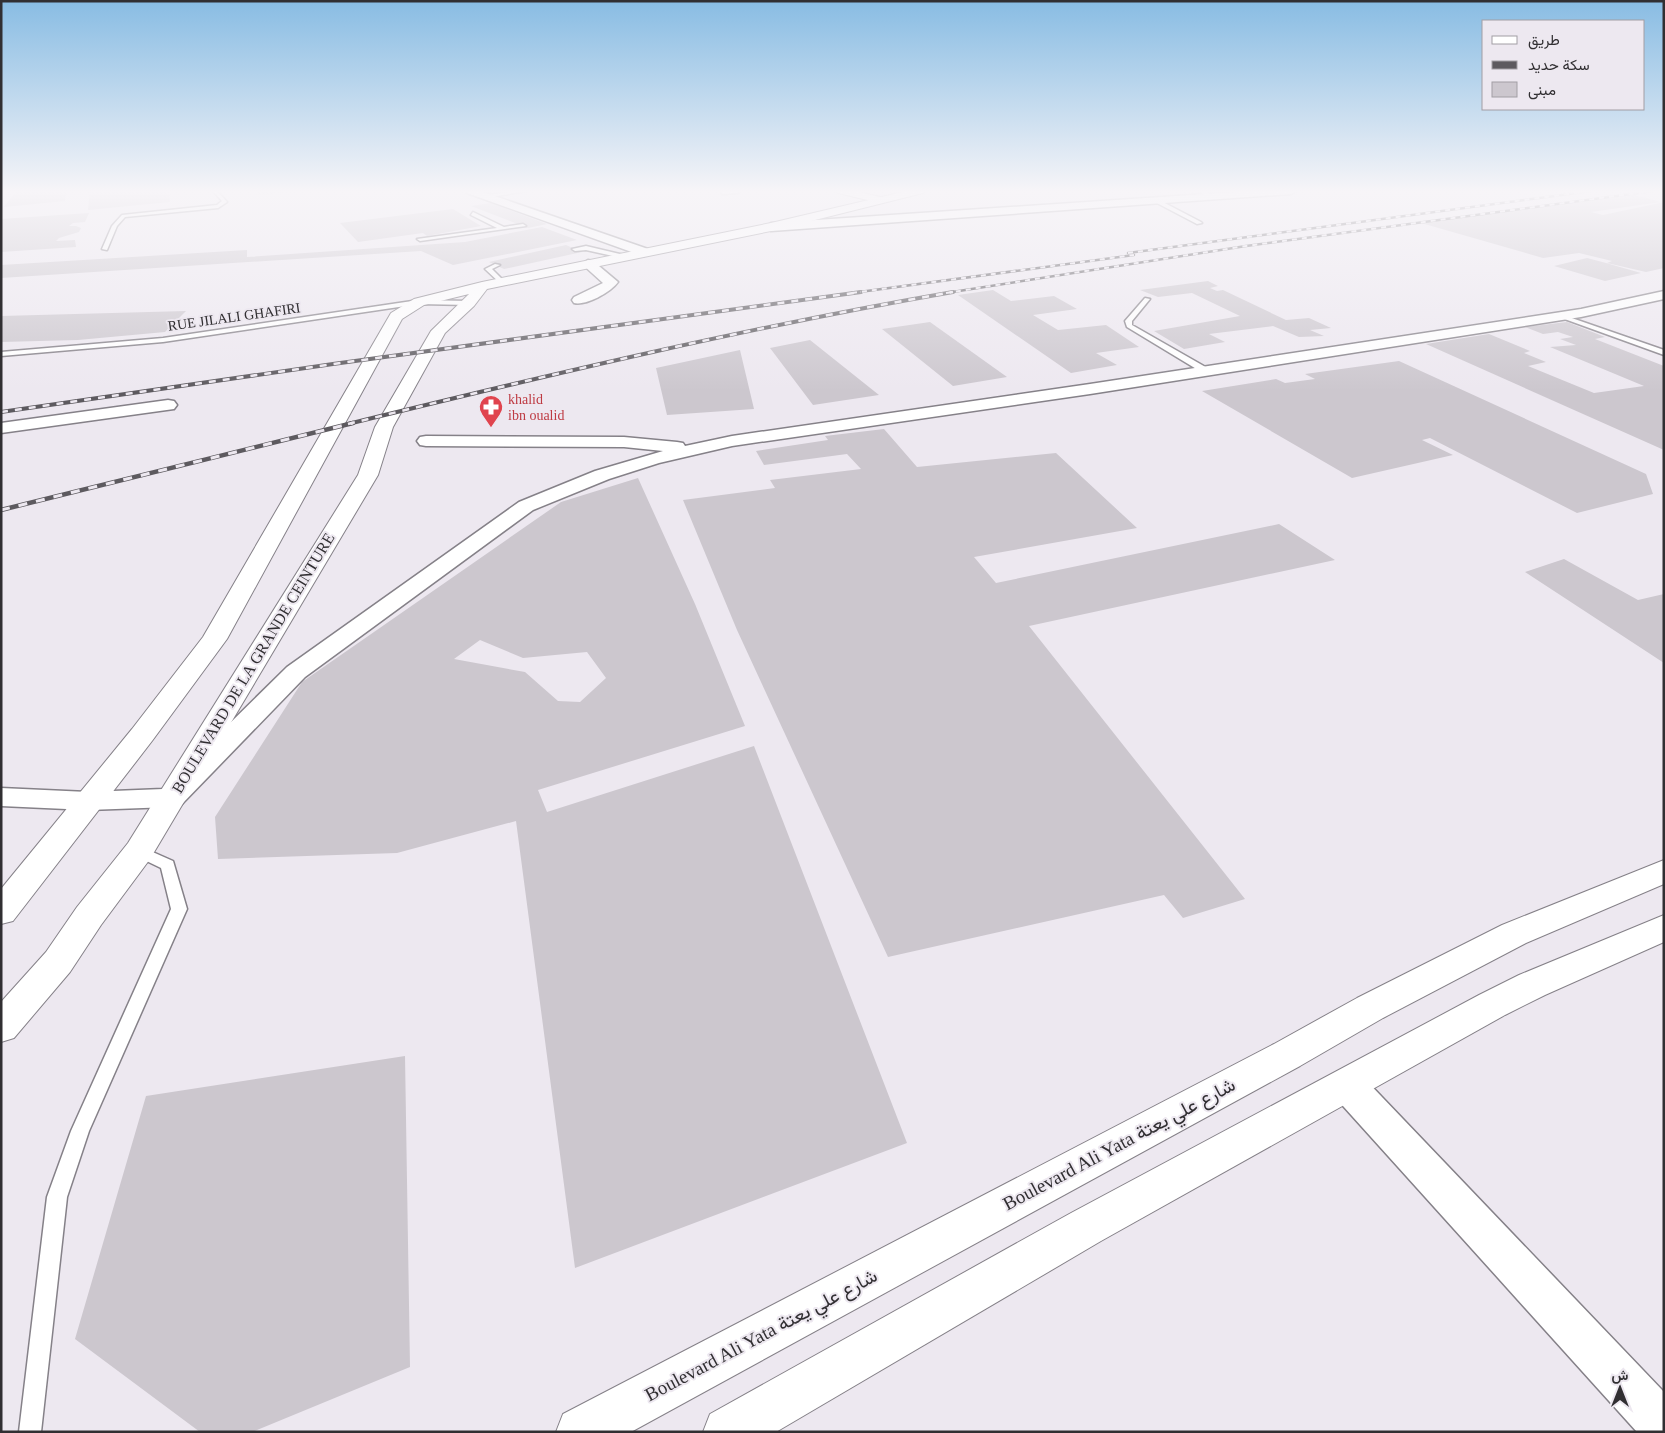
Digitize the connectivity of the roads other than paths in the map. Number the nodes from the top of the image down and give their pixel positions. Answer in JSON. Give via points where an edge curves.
{"nodes":[{"id":1,"x":614,"y":258,"type":"edge"},
{"id":2,"x":588,"y":264,"type":"junction"},
{"id":3,"x":497,"y":265,"type":"dead end"},
{"id":4,"x":492,"y":284,"type":"junction"},
{"id":5,"x":1664,"y":295,"type":"edge"},
{"id":6,"x":1148,"y":299,"type":"dead end"},
{"id":7,"x":579,"y":300,"type":"dead end"},
{"id":8,"x":419,"y":302,"type":"junction"},
{"id":9,"x":469,"y":303,"type":"junction"},
{"id":10,"x":376,"y":307,"type":"junction"},
{"id":11,"x":396,"y":316,"type":"junction"},
{"id":12,"x":1561,"y":316,"type":"junction"},
{"id":13,"x":1664,"y":353,"type":"edge"},
{"id":14,"x":1,"y":354,"type":"edge"},
{"id":15,"x":1206,"y":371,"type":"junction"},
{"id":16,"x":168,"y":405,"type":"dead end"},
{"id":17,"x":1,"y":428,"type":"edge"},
{"id":18,"x":426,"y":441,"type":"dead end"},
{"id":19,"x":692,"y":449,"type":"junction"},
{"id":20,"x":1,"y":797,"type":"edge"},
{"id":21,"x":171,"y":798,"type":"junction"},
{"id":22,"x":88,"y":800,"type":"junction"},
{"id":23,"x":139,"y":851,"type":"junction"},
{"id":24,"x":1664,"y":871,"type":"edge"},
{"id":25,"x":1,"y":912,"type":"edge"},
{"id":26,"x":1664,"y":928,"type":"edge"},
{"id":27,"x":1,"y":1027,"type":"edge"},
{"id":28,"x":1347,"y":1085,"type":"junction"},
{"id":29,"x":1664,"y":1426,"type":"edge"},
{"id":30,"x":30,"y":1432,"type":"edge"},
{"id":31,"x":581,"y":1432,"type":"edge"},
{"id":32,"x":728,"y":1432,"type":"edge"}],
"edges":[{"from":1,"to":2,"type":"main road"},
{"from":2,"to":4,"type":"main road"},
{"from":2,"to":7,"type":"street","via":[[611,282]]},
{"from":3,"to":4,"type":"lane","via":[[488,269]]},
{"from":4,"to":8,"type":"main road"},
{"from":4,"to":9,"type":"main road","name":"BOULEVARD DE LA GRANDE CEINTURE"},
{"from":5,"to":12,"type":"street"},
{"from":6,"to":15,"type":"lane","via":[[1128,321],[1129,326]]},
{"from":8,"to":9,"type":"lane","name":"RUE JILALI GHAFIRI"},
{"from":8,"to":10,"type":"lane","name":"RUE JILALI GHAFIRI"},
{"from":8,"to":11,"type":"main road"},
{"from":9,"to":21,"type":"main road","name":"BOULEVARD DE LA GRANDE CEINTURE","via":[[440,331],[384,427],[368,474]]},
{"from":10,"to":11,"type":"lane"},
{"from":10,"to":14,"type":"lane","name":"RUE JILALI GHAFIRI","via":[[163,340]]},
{"from":11,"to":22,"type":"main road","via":[[214,639]]},
{"from":12,"to":13,"type":"lane"},
{"from":12,"to":15,"type":"street"},
{"from":15,"to":19,"type":"street"},
{"from":16,"to":17,"type":"street"},
{"from":18,"to":19,"type":"street","via":[[624,442]]},
{"from":19,"to":21,"type":"street","via":[[566,486],[497,525],[296,672]]},
{"from":20,"to":22,"type":"street"},
{"from":21,"to":22,"type":"street"},
{"from":21,"to":23,"type":"main road","name":"BOULEVARD DE LA GRANDE CEINTURE"},
{"from":22,"to":25,"type":"main road"},
{"from":23,"to":27,"type":"main road","name":"BOULEVARD DE LA GRANDE CEINTURE","via":[[58,962]]},
{"from":23,"to":30,"type":"lane","via":[[168,865],[179,909],[80,1131],[57,1198]]},
{"from":24,"to":31,"type":"main road","name":"Boulevard Ali Yata شارع علي يعتة","via":[[1514,934],[1370,1008]]},
{"from":26,"to":28,"type":"main road","via":[[1532,985]]},
{"from":28,"to":29,"type":"street"},
{"from":28,"to":32,"type":"main road","via":[[1086,1227]]}]}
